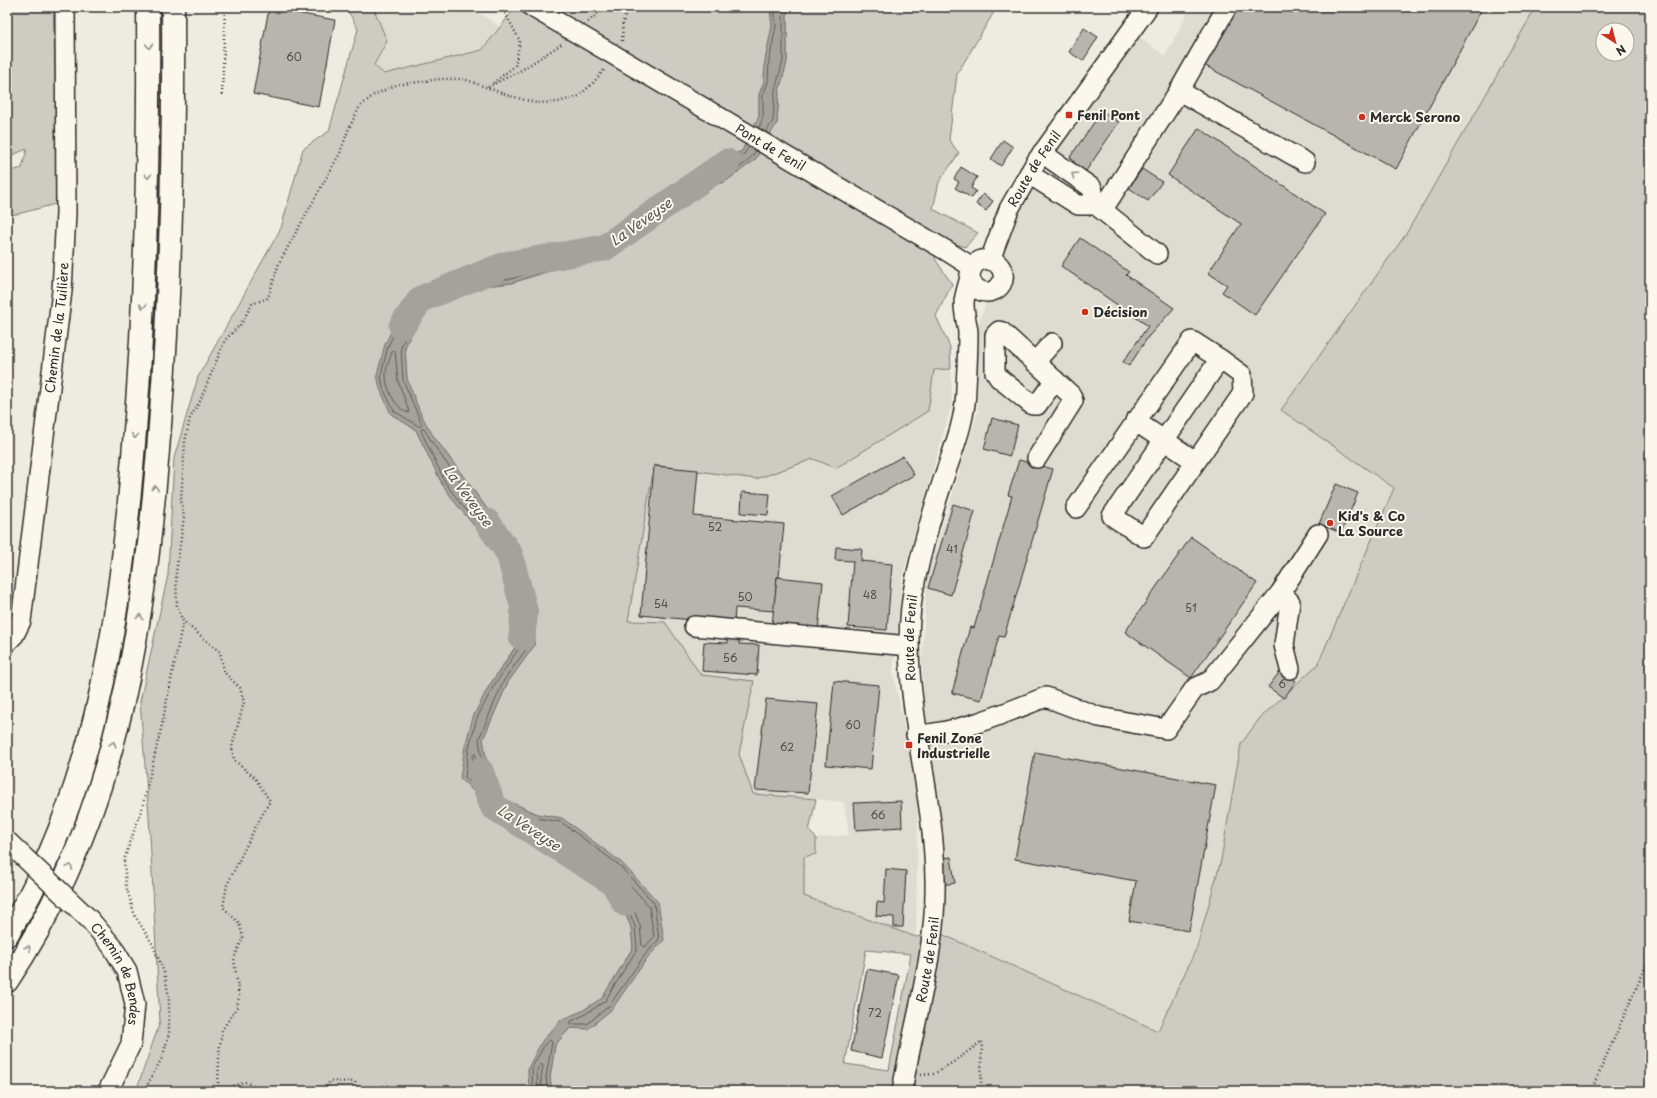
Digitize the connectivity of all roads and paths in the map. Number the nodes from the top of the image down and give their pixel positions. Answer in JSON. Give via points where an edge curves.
{"nodes":[{"id":1,"x":65,"y":7,"type":"edge"},
{"id":2,"x":148,"y":7,"type":"edge"},
{"id":3,"x":172,"y":7,"type":"edge"},
{"id":4,"x":225,"y":7,"type":"edge"},
{"id":5,"x":502,"y":7,"type":"edge"},
{"id":6,"x":532,"y":7,"type":"edge"},
{"id":7,"x":605,"y":7,"type":"edge"},
{"id":8,"x":628,"y":7,"type":"edge"},
{"id":9,"x":1148,"y":7,"type":"edge"},
{"id":10,"x":1227,"y":7,"type":"edge"},
{"id":11,"x":574,"y":31,"type":"junction"},
{"id":12,"x":622,"y":43,"type":"dead end"},
{"id":13,"x":606,"y":68,"type":"dead end"},
{"id":14,"x":488,"y":87,"type":"junction"},
{"id":15,"x":1179,"y":92,"type":"junction"},
{"id":16,"x":222,"y":95,"type":"dead end"},
{"id":17,"x":1042,"y":153,"type":"junction"},
{"id":18,"x":1305,"y":162,"type":"dead end"},
{"id":19,"x":1029,"y":174,"type":"junction"},
{"id":20,"x":1099,"y":207,"type":"junction"},
{"id":21,"x":1157,"y":254,"type":"dead end"},
{"id":22,"x":990,"y":260,"type":"junction"},
{"id":23,"x":971,"y":273,"type":"junction"},
{"id":24,"x":989,"y":292,"type":"junction"},
{"id":25,"x":968,"y":331,"type":"junction"},
{"id":26,"x":1052,"y":343,"type":"dead end"},
{"id":27,"x":1220,"y":360,"type":"junction"},
{"id":28,"x":1035,"y":362,"type":"junction"},
{"id":29,"x":1055,"y":380,"type":"junction"},
{"id":30,"x":1135,"y":421,"type":"junction"},
{"id":31,"x":1163,"y":440,"type":"junction"},
{"id":32,"x":1037,"y":458,"type":"dead end"},
{"id":33,"x":1196,"y":461,"type":"junction"},
{"id":34,"x":1076,"y":508,"type":"dead end"},
{"id":35,"x":1318,"y":534,"type":"dead end"},
{"id":36,"x":1281,"y":592,"type":"junction"},
{"id":37,"x":183,"y":621,"type":"junction"},
{"id":38,"x":694,"y":626,"type":"dead end"},
{"id":39,"x":7,"y":642,"type":"edge"},
{"id":40,"x":909,"y":646,"type":"junction"},
{"id":41,"x":1290,"y":669,"type":"dead end"},
{"id":42,"x":916,"y":735,"type":"junction"},
{"id":43,"x":7,"y":841,"type":"edge"},
{"id":44,"x":7,"y":935,"type":"edge"},
{"id":45,"x":1650,"y":957,"type":"edge"},
{"id":46,"x":7,"y":981,"type":"edge"},
{"id":47,"x":903,"y":1083,"type":"edge"},
{"id":48,"x":108,"y":1091,"type":"edge"},
{"id":49,"x":144,"y":1091,"type":"edge"},
{"id":50,"x":152,"y":1091,"type":"edge"},
{"id":51,"x":171,"y":1091,"type":"edge"},
{"id":52,"x":218,"y":1091,"type":"edge"},
{"id":53,"x":260,"y":1091,"type":"edge"},
{"id":54,"x":327,"y":1091,"type":"edge"},
{"id":55,"x":360,"y":1091,"type":"edge"},
{"id":56,"x":377,"y":1091,"type":"edge"},
{"id":57,"x":402,"y":1091,"type":"edge"},
{"id":58,"x":981,"y":1091,"type":"edge"},
{"id":59,"x":1590,"y":1091,"type":"edge"}],
"edges":[{"from":1,"to":39,"type":"street","name":"Chemin de la Tuilière","via":[[66,213],[62,291],[21,621]]},
{"from":2,"to":44,"type":"highway","one_way":true,"via":[[148,142],[143,303],[133,461],[120,578],[100,694],[80,769],[54,843]]},
{"from":46,"to":3,"type":"highway","one_way":true,"via":[[54,902],[91,815],[115,739],[139,621],[153,504],[168,305],[173,143]]},
{"from":4,"to":16,"type":"path"},
{"from":5,"to":14,"type":"path","via":[[520,41],[515,66]]},
{"from":6,"to":11,"type":"street"},
{"from":7,"to":11,"type":"path"},
{"from":8,"to":12,"type":"path","via":[[623,23]]},
{"from":9,"to":17,"type":"street","name":"Route de Fenil"},
{"from":10,"to":15,"type":"street"},
{"from":11,"to":14,"type":"path","via":[[520,71]]},
{"from":11,"to":23,"type":"street","name":"Pont de Fenil","bridge":true,"via":[[946,251]]},
{"from":13,"to":14,"type":"path","via":[[579,96],[558,102],[536,103]]},
{"from":14,"to":37,"type":"path","via":[[464,79],[440,79],[396,85],[360,106],[340,154],[279,264],[268,298],[252,304],[241,324],[225,340],[200,401],[190,418],[185,442],[180,500],[184,517],[176,573],[177,606]]},
{"from":15,"to":18,"type":"street"},
{"from":15,"to":20,"type":"street"},
{"from":17,"to":19,"type":"street","name":"Route de Fenil"},
{"from":20,"to":17,"type":"street","one_way":true,"via":[[1092,188]]},
{"from":19,"to":20,"type":"street","via":[[1078,205]]},
{"from":19,"to":22,"type":"street","name":"Route de Fenil","via":[[1009,208]]},
{"from":20,"to":21,"type":"street"},
{"from":22,"to":23,"type":"street","via":[[980,261]]},
{"from":22,"to":24,"type":"street","via":[[999,265],[1003,275],[1000,286]]},
{"from":23,"to":24,"type":"street","via":[[972,284],[977,290]]},
{"from":23,"to":25,"type":"street","name":"Route de Fenil","via":[[964,302]]},
{"from":24,"to":25,"type":"street","name":"Route de Fenil","via":[[974,311]]},
{"from":25,"to":40,"type":"street","name":"Route de Fenil","via":[[966,402],[915,580]]},
{"from":26,"to":28,"type":"street"},
{"from":27,"to":30,"type":"street","via":[[1192,340]]},
{"from":27,"to":31,"type":"street"},
{"from":27,"to":33,"type":"street","via":[[1242,375],[1243,393]]},
{"from":28,"to":29,"type":"street"},
{"from":28,"to":29,"type":"street","via":[[1002,332],[999,331],[995,335],[994,372],[1032,405],[1037,405]]},
{"from":29,"to":32,"type":"street","via":[[1071,395],[1073,401]]},
{"from":30,"to":31,"type":"street"},
{"from":30,"to":34,"type":"street"},
{"from":31,"to":33,"type":"street"},
{"from":31,"to":33,"type":"street","via":[[1112,516],[1144,537]]},
{"from":35,"to":36,"type":"street"},
{"from":36,"to":41,"type":"street","via":[[1290,602],[1284,645]]},
{"from":36,"to":42,"type":"street","via":[[1210,681],[1195,688],[1166,729],[1099,717],[1046,697],[977,723],[935,734]]},
{"from":37,"to":49,"type":"path","via":[[142,808],[124,860],[126,886],[135,916],[152,943],[164,972],[169,998],[170,1033],[163,1056]]},
{"from":37,"to":52,"type":"path","via":[[220,652],[224,672],[240,688],[244,702],[232,747],[234,760],[255,778],[270,801],[227,885],[224,907],[239,923],[243,937],[234,959],[239,996],[237,1007],[222,1030]]},
{"from":38,"to":40,"type":"street"},
{"from":40,"to":42,"type":"street","name":"Route de Fenil"},
{"from":42,"to":47,"type":"street","name":"Route de Fenil","via":[[934,850],[936,879],[926,972]]},
{"from":43,"to":48,"type":"street","name":"Chemin de Bendes","bridge":true,"via":[[90,920],[112,946],[127,971],[135,1004],[131,1044]]},
{"from":45,"to":59,"type":"path"},
{"from":47,"to":58,"type":"path","via":[[934,1074],[982,1040]]},
{"from":50,"to":51,"type":"path"},
{"from":52,"to":53,"type":"path","via":[[246,1082]]},
{"from":54,"to":55,"type":"path","via":[[330,1081],[335,1080],[355,1082]]},
{"from":56,"to":57,"type":"path","via":[[385,1085]]}]}
